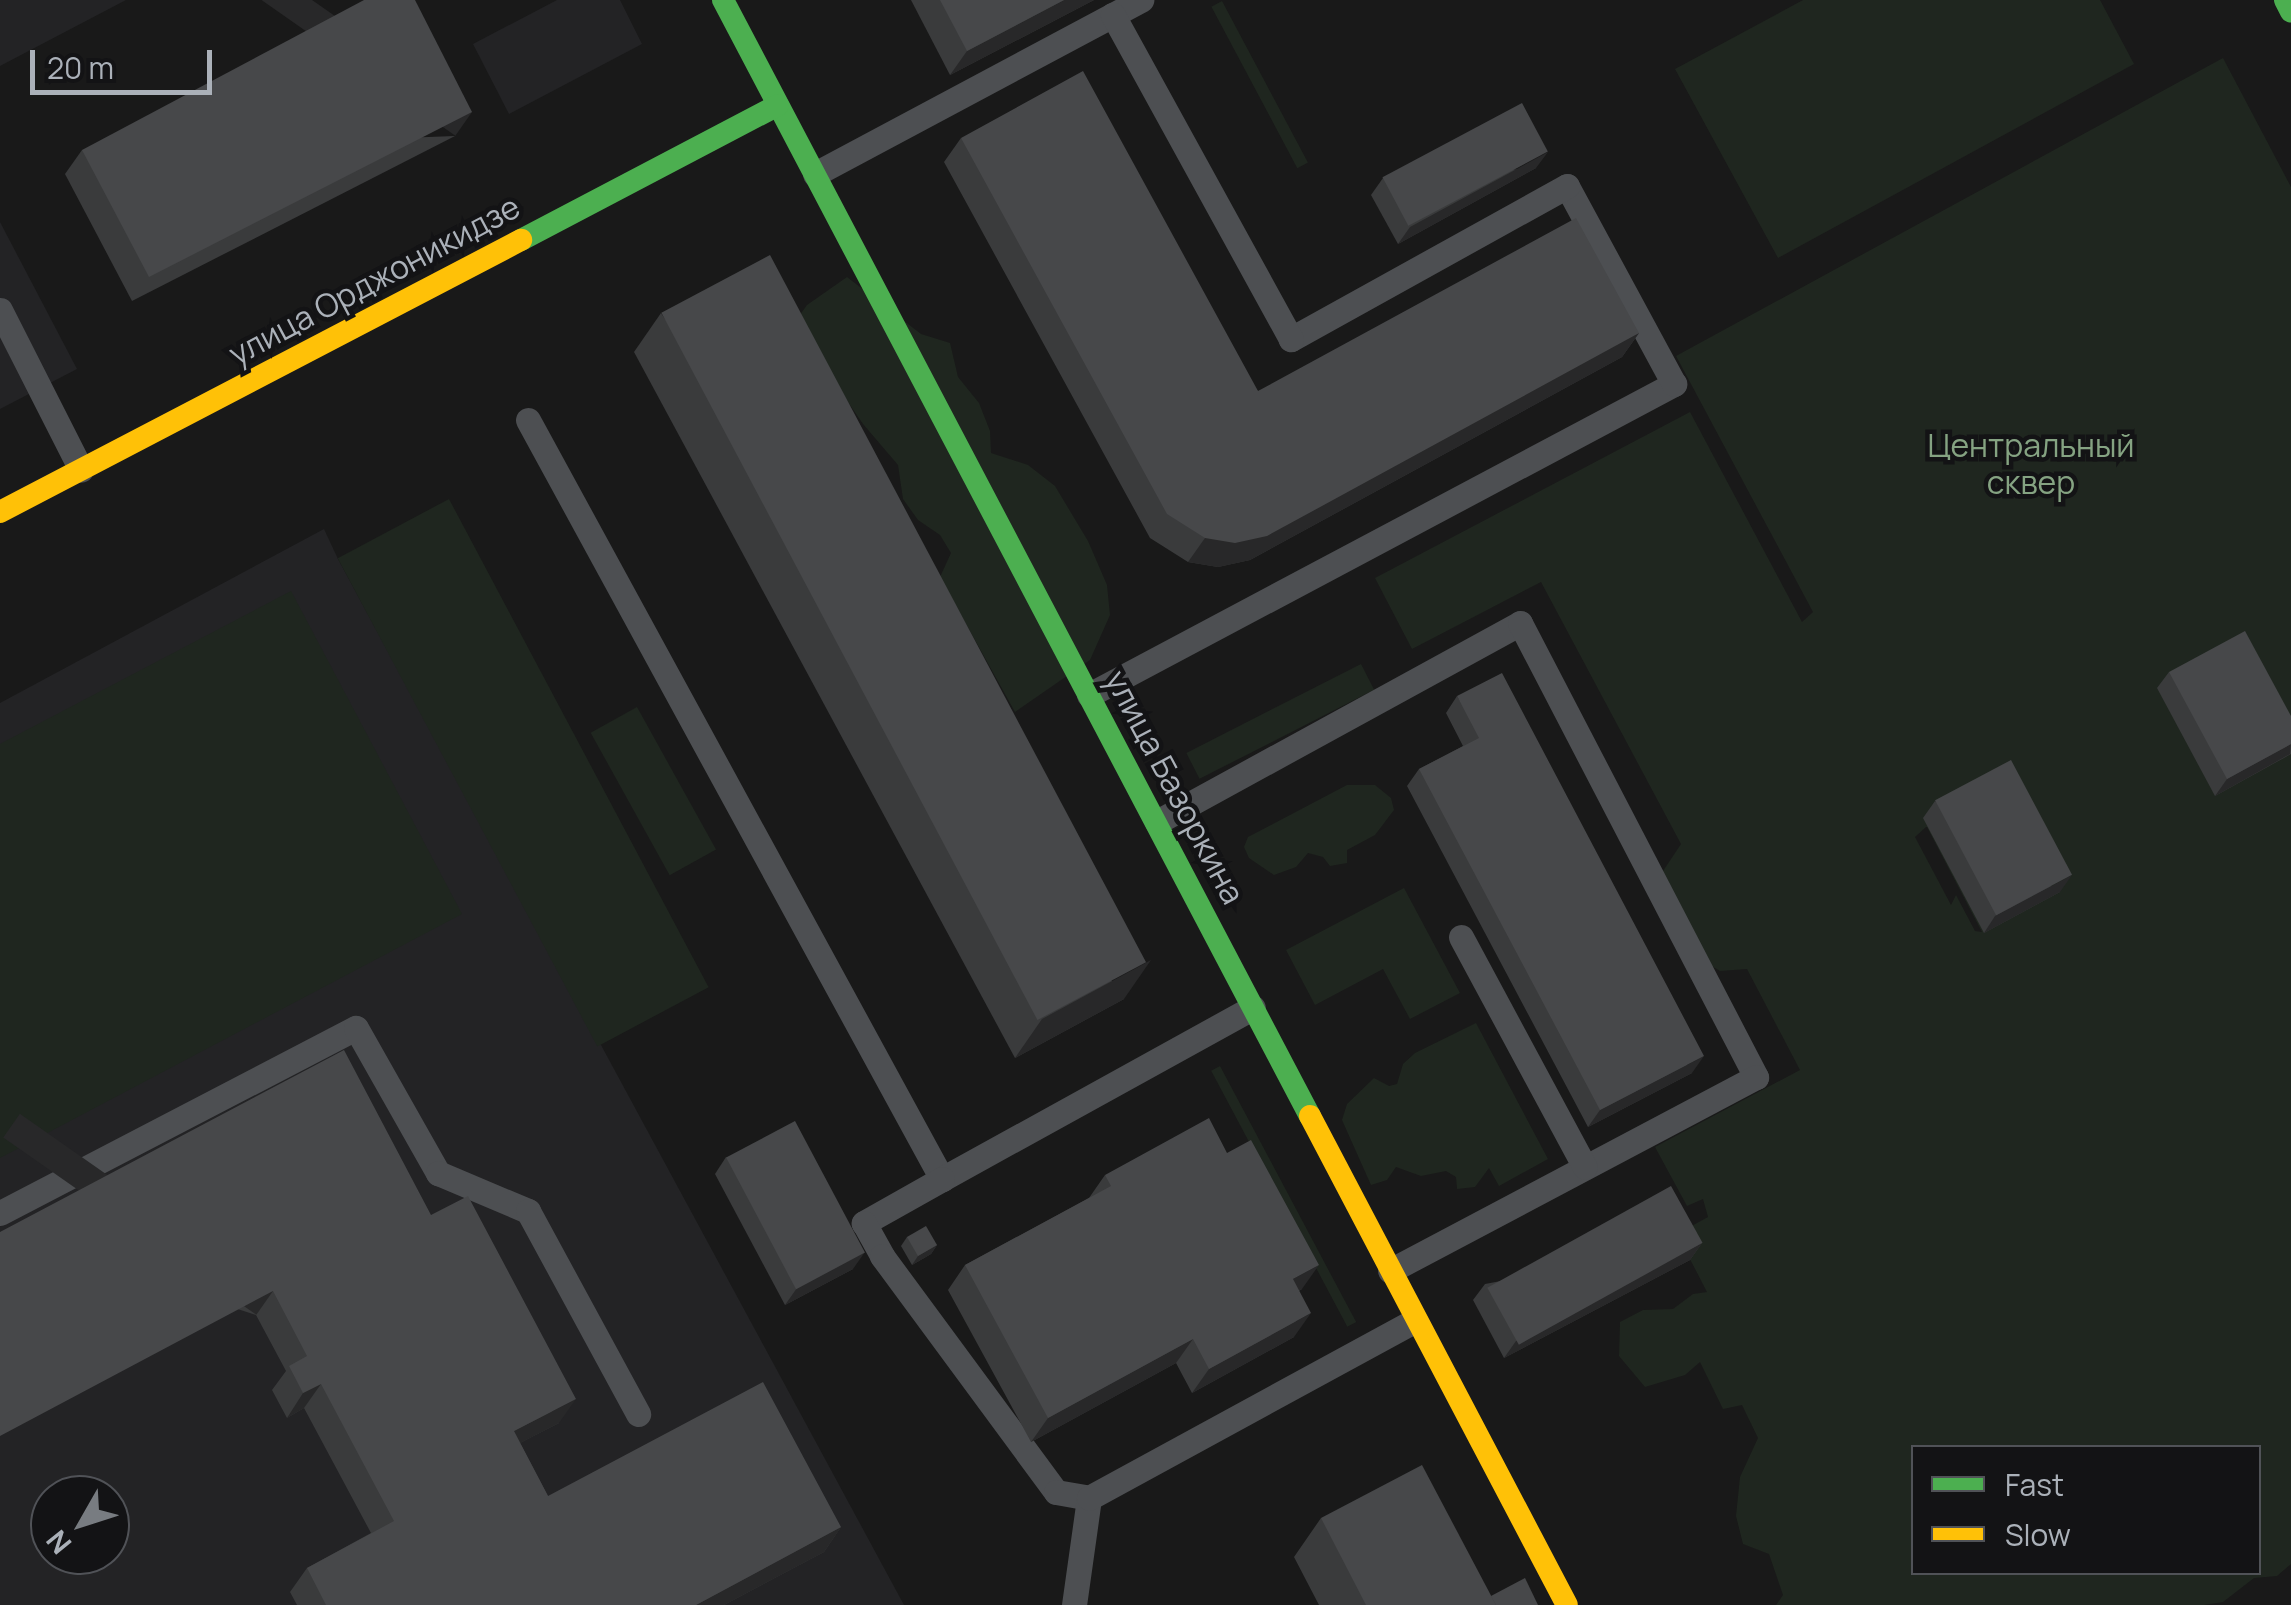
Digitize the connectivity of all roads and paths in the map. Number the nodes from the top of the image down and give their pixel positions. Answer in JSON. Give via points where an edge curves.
{"nodes":[{"id":1,"x":723,"y":0,"type":"edge"},
{"id":2,"x":1141,"y":0,"type":"edge"},
{"id":3,"x":2285,"y":0,"type":"edge"},
{"id":4,"x":2291,"y":12,"type":"edge"},
{"id":5,"x":1113,"y":15,"type":"junction"},
{"id":6,"x":778,"y":105,"type":"junction"},
{"id":7,"x":815,"y":174,"type":"junction"},
{"id":8,"x":0,"y":310,"type":"edge"},
{"id":9,"x":528,"y":420,"type":"dead end"},
{"id":10,"x":81,"y":470,"type":"junction"},
{"id":11,"x":0,"y":512,"type":"edge"},
{"id":12,"x":1089,"y":695,"type":"junction"},
{"id":13,"x":1157,"y":822,"type":"junction"},
{"id":14,"x":1461,"y":936,"type":"dead end"},
{"id":15,"x":1253,"y":1007,"type":"junction"},
{"id":16,"x":1585,"y":1167,"type":"junction"},
{"id":17,"x":942,"y":1179,"type":"junction"},
{"id":18,"x":0,"y":1213,"type":"edge"},
{"id":19,"x":1390,"y":1271,"type":"junction"},
{"id":20,"x":1415,"y":1320,"type":"junction"},
{"id":21,"x":638,"y":1414,"type":"dead end"},
{"id":22,"x":1089,"y":1498,"type":"junction"},
{"id":23,"x":1074,"y":1605,"type":"edge"},
{"id":24,"x":1567,"y":1605,"type":"edge"}],
"edges":[{"from":1,"to":6,"type":"street","name":"улица Базоркина"},
{"from":2,"to":5,"type":"lane"},
{"from":3,"to":4,"type":"street"},
{"from":5,"to":7,"type":"lane"},
{"from":5,"to":12,"type":"lane","via":[[1291,339],[1567,186],[1674,384]]},
{"from":6,"to":7,"type":"street","name":"улица Базоркина"},
{"from":6,"to":10,"type":"street","name":"улица Орджоникидзе"},
{"from":7,"to":12,"type":"street","name":"улица Базоркина"},
{"from":8,"to":10,"type":"lane"},
{"from":9,"to":17,"type":"lane"},
{"from":10,"to":11,"type":"street","name":"улица Орджоникидзе"},
{"from":12,"to":13,"type":"street","name":"улица Базоркина"},
{"from":13,"to":15,"type":"street","name":"улица Базоркина"},
{"from":13,"to":16,"type":"lane","via":[[1520,623],[1756,1077]]},
{"from":14,"to":16,"type":"lane"},
{"from":15,"to":17,"type":"lane"},
{"from":15,"to":19,"type":"street","name":"улица Базоркина"},
{"from":16,"to":19,"type":"lane"},
{"from":17,"to":22,"type":"lane","via":[[864,1223],[1056,1492]]},
{"from":18,"to":21,"type":"lane","via":[[356,1028],[438,1173],[528,1211]]},
{"from":19,"to":20,"type":"street","name":"улица Базоркина"},
{"from":20,"to":22,"type":"lane"},
{"from":20,"to":24,"type":"street","name":"улица Базоркина"},
{"from":22,"to":23,"type":"lane"}]}
